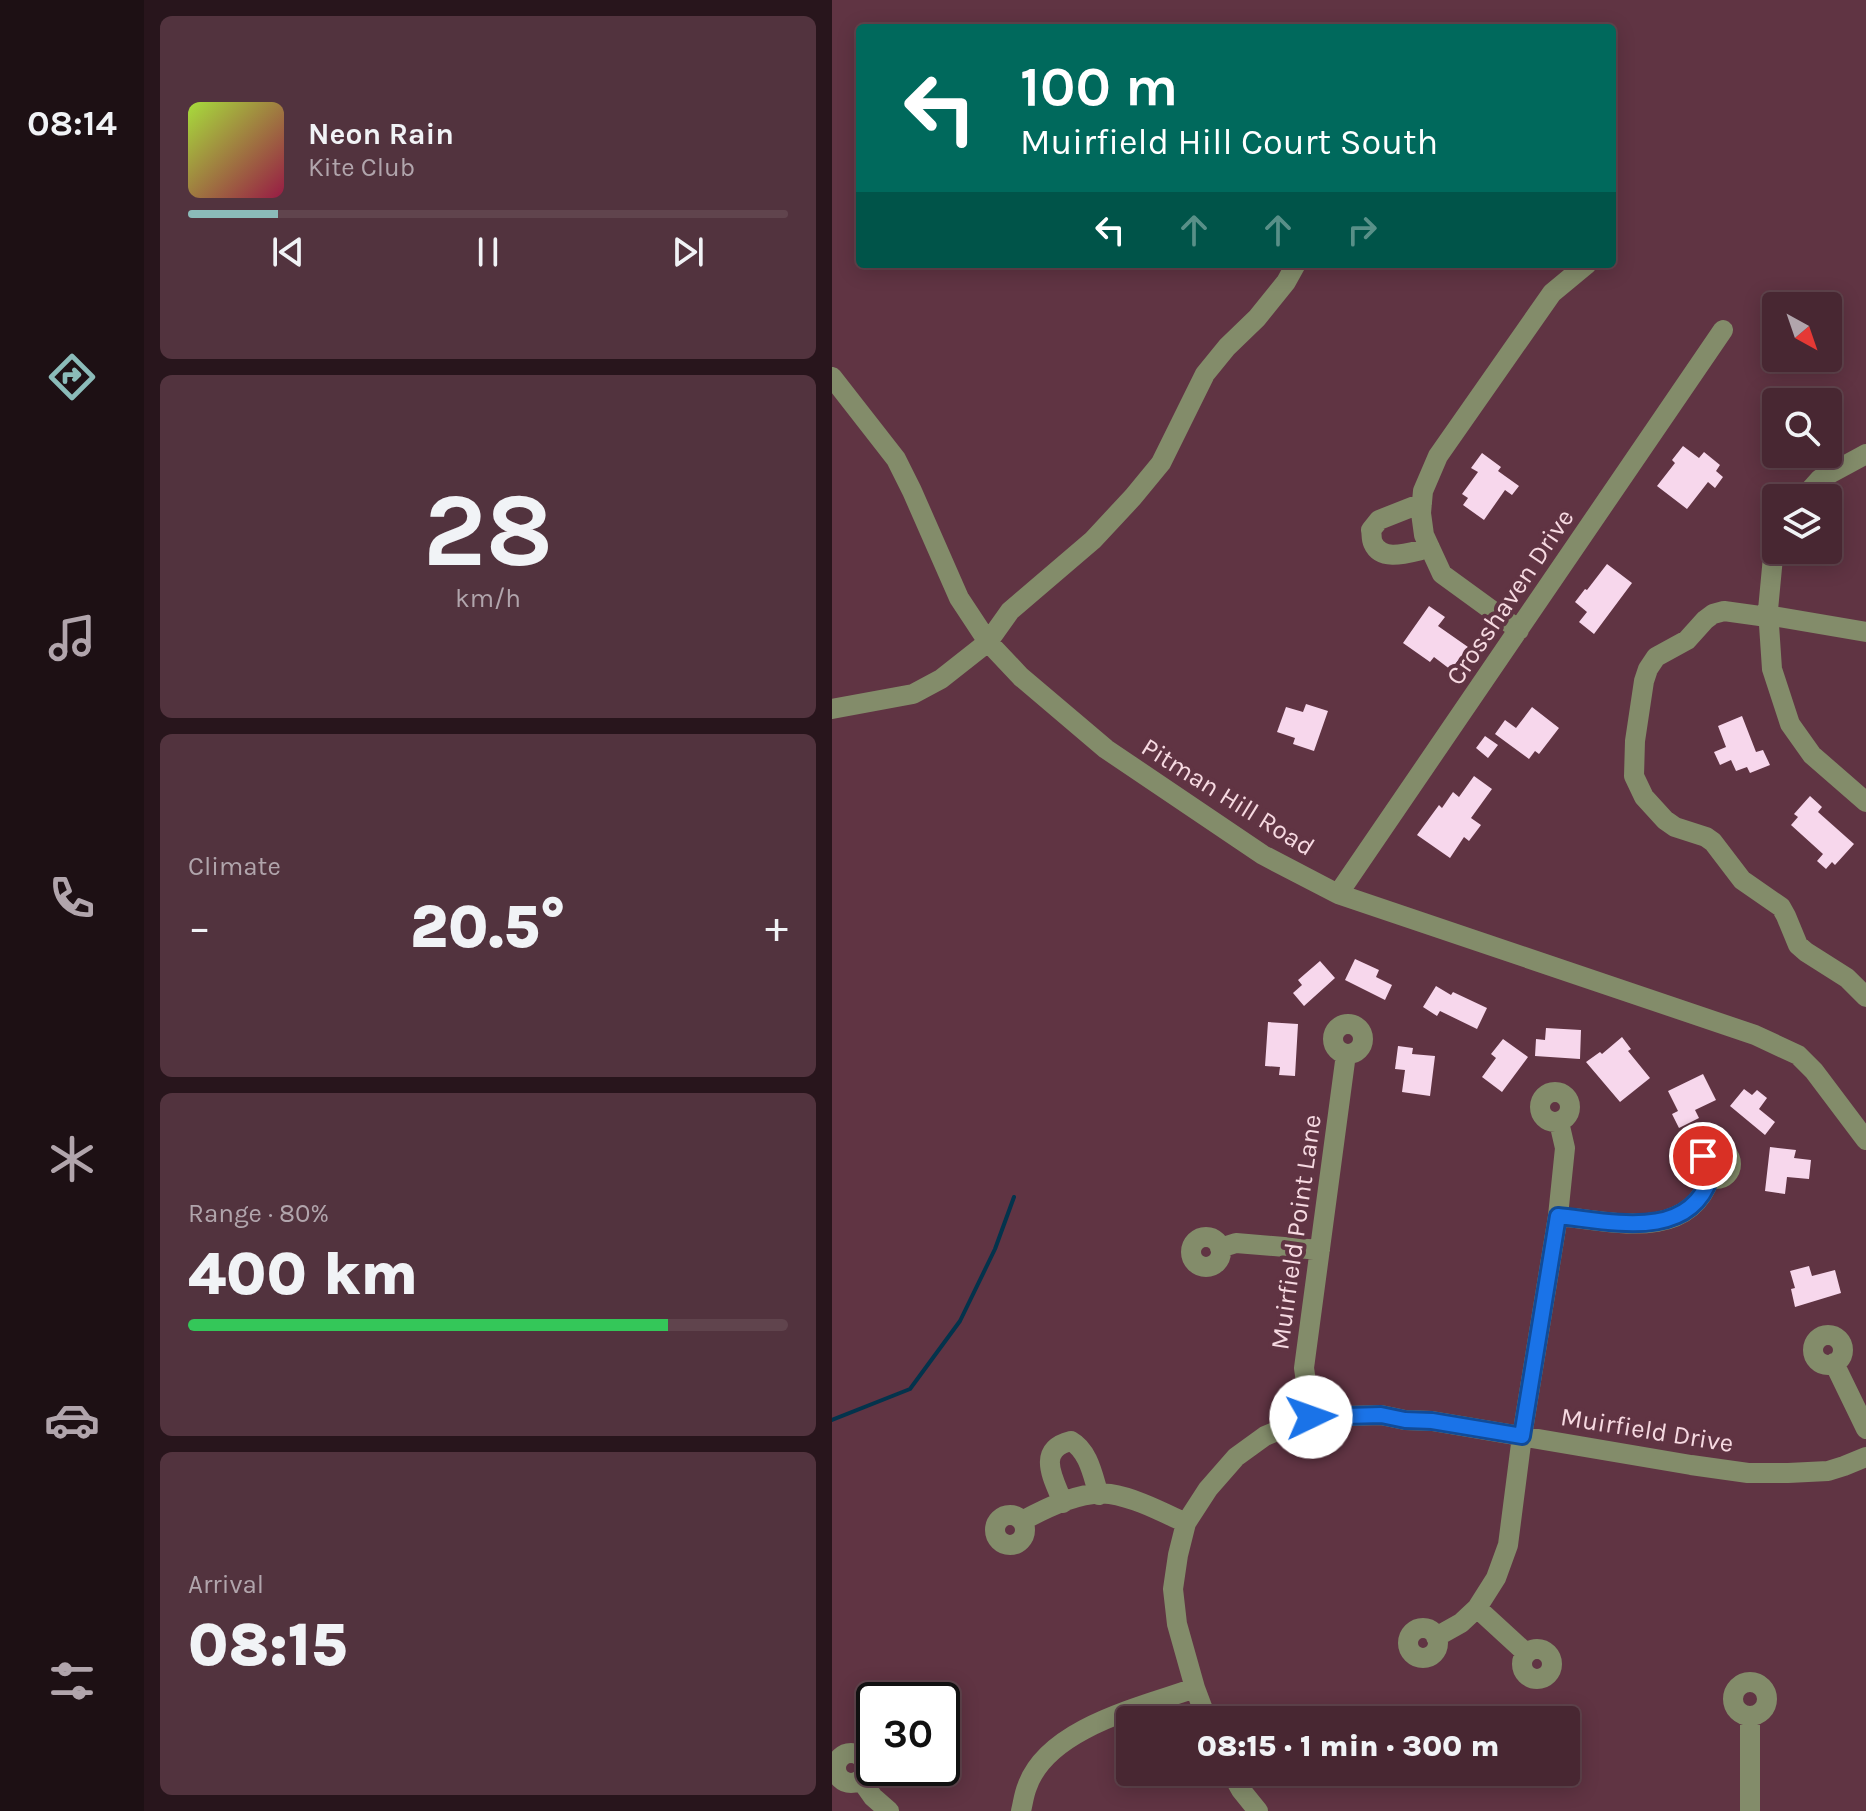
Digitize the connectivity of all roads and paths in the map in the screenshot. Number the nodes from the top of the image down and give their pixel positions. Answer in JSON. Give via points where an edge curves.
{"nodes":[{"id":1,"x":1294,"y":268,"type":"edge"},
{"id":2,"x":1582,"y":268,"type":"edge"},
{"id":3,"x":1723,"y":330,"type":"dead end"},
{"id":4,"x":832,"y":377,"type":"edge"},
{"id":5,"x":1866,"y":454,"type":"edge"},
{"id":6,"x":1816,"y":484,"type":"edge"},
{"id":7,"x":1422,"y":503,"type":"junction"},
{"id":8,"x":1430,"y":548,"type":"junction"},
{"id":9,"x":1772,"y":564,"type":"edge"},
{"id":10,"x":1519,"y":630,"type":"junction"},
{"id":11,"x":1866,"y":632,"type":"edge"},
{"id":12,"x":988,"y":642,"type":"junction"},
{"id":13,"x":832,"y":709,"type":"edge"},
{"id":14,"x":1866,"y":802,"type":"edge"},
{"id":15,"x":1338,"y":894,"type":"junction"},
{"id":16,"x":1866,"y":997,"type":"edge"},
{"id":17,"x":1346,"y":1054,"type":"dead end"},
{"id":18,"x":1559,"y":1122,"type":"dead end"},
{"id":19,"x":1866,"y":1140,"type":"edge"},
{"id":20,"x":1710,"y":1178,"type":"dead end"},
{"id":21,"x":1558,"y":1216,"type":"junction"},
{"id":22,"x":1220,"y":1248,"type":"dead end"},
{"id":23,"x":1320,"y":1250,"type":"junction"},
{"id":24,"x":1834,"y":1363,"type":"dead end"},
{"id":25,"x":1311,"y":1417,"type":"junction"},
{"id":26,"x":1866,"y":1429,"type":"edge"},
{"id":27,"x":1522,"y":1436,"type":"junction"},
{"id":28,"x":1866,"y":1457,"type":"edge"},
{"id":29,"x":1099,"y":1495,"type":"junction"},
{"id":30,"x":1063,"y":1503,"type":"junction"},
{"id":31,"x":1022,"y":1521,"type":"dead end"},
{"id":32,"x":1186,"y":1523,"type":"junction"},
{"id":33,"x":1477,"y":1608,"type":"junction"},
{"id":34,"x":1436,"y":1637,"type":"dead end"},
{"id":35,"x":1526,"y":1653,"type":"dead end"},
{"id":36,"x":1195,"y":1688,"type":"junction"},
{"id":37,"x":1202,"y":1706,"type":"edge"},
{"id":38,"x":1750,"y":1716,"type":"dead end"},
{"id":39,"x":865,"y":1786,"type":"edge"},
{"id":40,"x":1239,"y":1786,"type":"edge"},
{"id":41,"x":889,"y":1811,"type":"edge"},
{"id":42,"x":1021,"y":1811,"type":"edge"},
{"id":43,"x":1258,"y":1811,"type":"edge"},
{"id":44,"x":1750,"y":1811,"type":"edge"}],
"edges":[{"from":1,"to":12,"type":"street","via":[[1205,374],[1161,463],[1093,540],[1010,611]]},
{"from":2,"to":7,"type":"street","via":[[1552,293],[1438,456]]},
{"from":3,"to":10,"type":"street","name":"Crosshaven Drive"},
{"from":4,"to":12,"type":"street","name":"Pitman Hill Road","via":[[896,459],[959,598]]},
{"from":5,"to":6,"type":"street"},
{"from":7,"to":8,"type":"street"},
{"from":7,"to":8,"type":"street","via":[[1379,520],[1371,530],[1374,545],[1383,554]]},
{"from":8,"to":10,"type":"street","via":[[1442,574]]},
{"from":9,"to":14,"type":"street","via":[[1768,610],[1772,669],[1790,724],[1812,755]]},
{"from":10,"to":15,"type":"street","name":"Crosshaven Drive"},
{"from":11,"to":16,"type":"street","via":[[1769,616],[1713,614],[1648,669],[1634,776],[1665,820],[1713,842],[1742,880],[1781,907],[1798,945]]},
{"from":12,"to":13,"type":"street","via":[[913,694]]},
{"from":12,"to":15,"type":"street","name":"Pitman Hill Road","via":[[1106,749],[1263,855]]},
{"from":15,"to":19,"type":"street","name":"Pitman Hill Road","via":[[1769,1041],[1798,1055],[1814,1071]]},
{"from":17,"to":23,"type":"street","name":"Muirfield Point Lane"},
{"from":18,"to":21,"type":"street","via":[[1565,1148]]},
{"from":20,"to":21,"type":"street","via":[[1705,1193],[1687,1210],[1656,1223]]},
{"from":21,"to":27,"type":"street"},
{"from":22,"to":23,"type":"street","via":[[1236,1243]]},
{"from":23,"to":25,"type":"street","name":"Muirfield Point Lane","via":[[1304,1368]]},
{"from":24,"to":26,"type":"street"},
{"from":25,"to":27,"type":"street","name":"Muirfield Drive","via":[[1381,1415]]},
{"from":25,"to":32,"type":"street","name":"Muirfield Drive","via":[[1265,1436],[1236,1457]]},
{"from":27,"to":28,"type":"street","name":"Muirfield Drive","via":[[1748,1473],[1828,1471]]},
{"from":27,"to":33,"type":"street","via":[[1508,1545]]},
{"from":29,"to":30,"type":"street"},
{"from":29,"to":30,"type":"street","via":[[1081,1449],[1071,1441],[1050,1455]]},
{"from":29,"to":32,"type":"street","via":[[1144,1504]]},
{"from":30,"to":31,"type":"street"},
{"from":32,"to":36,"type":"street","name":"Muirfield Drive","via":[[1173,1589]]},
{"from":33,"to":34,"type":"street"},
{"from":33,"to":35,"type":"street"},
{"from":36,"to":37,"type":"street","name":"Muirfield Drive"},
{"from":36,"to":42,"type":"street","via":[[1062,1741],[1034,1772]]},
{"from":38,"to":44,"type":"street"},
{"from":39,"to":41,"type":"street"},
{"from":40,"to":43,"type":"street"}]}
